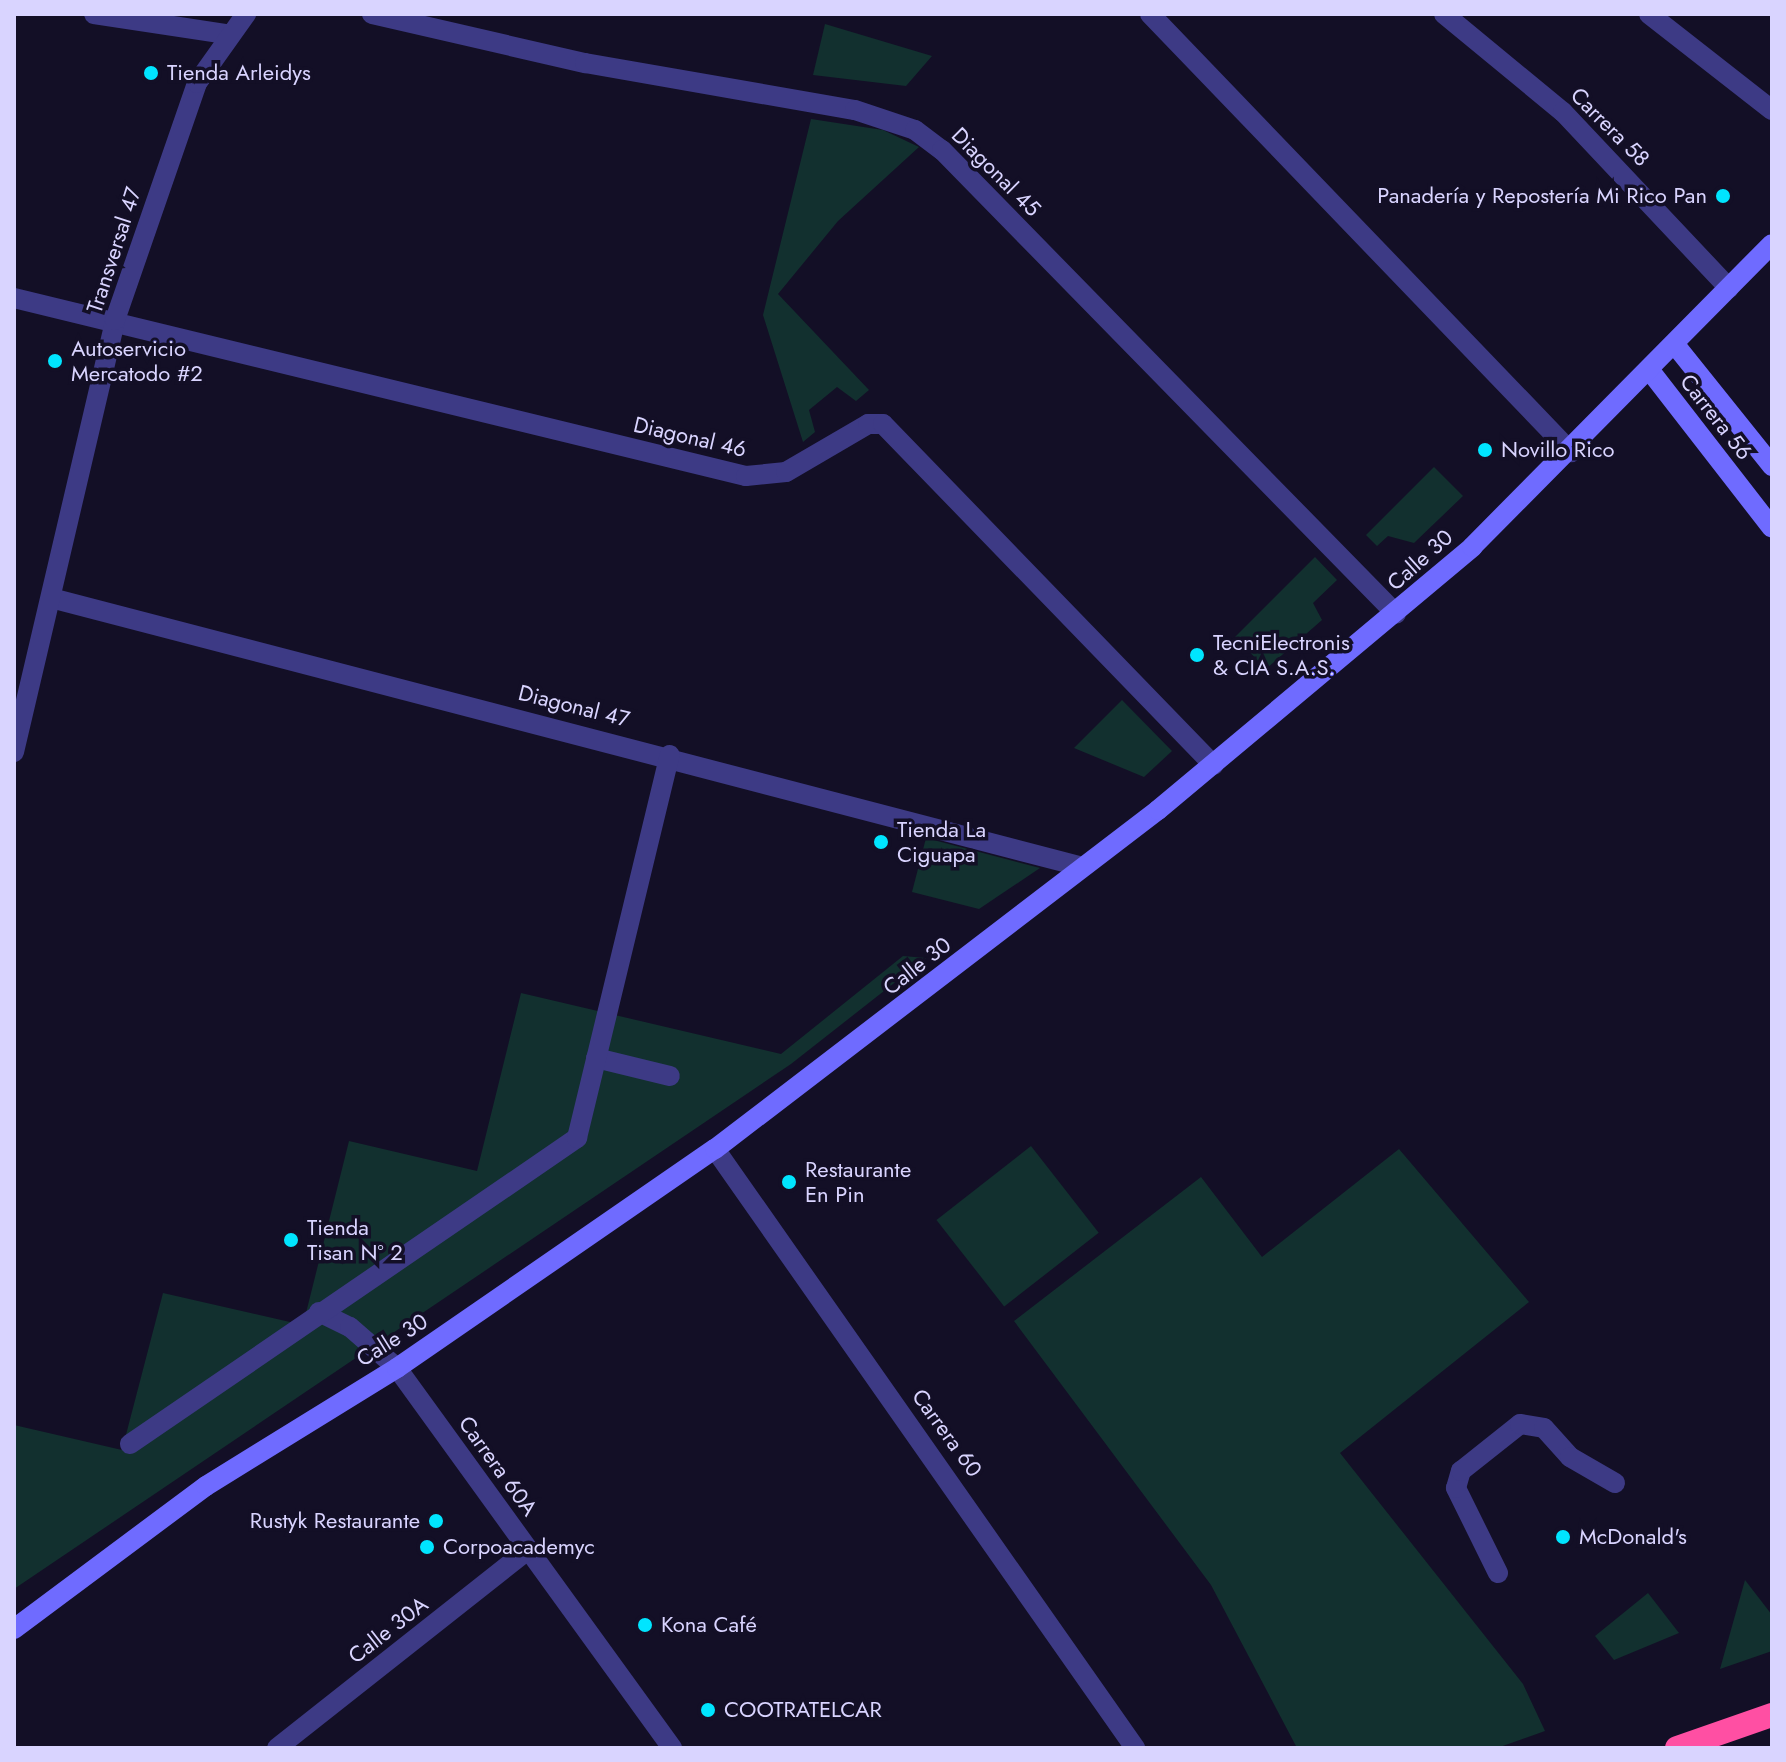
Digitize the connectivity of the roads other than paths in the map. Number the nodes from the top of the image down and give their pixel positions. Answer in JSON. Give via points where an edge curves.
{"nodes":[{"id":1,"x":94,"y":14,"type":"edge"},
{"id":2,"x":246,"y":14,"type":"edge"},
{"id":3,"x":372,"y":14,"type":"edge"},
{"id":4,"x":1150,"y":14,"type":"edge"},
{"id":5,"x":1444,"y":14,"type":"edge"},
{"id":6,"x":1649,"y":14,"type":"edge"},
{"id":7,"x":227,"y":34,"type":"junction"},
{"id":8,"x":1772,"y":110,"type":"edge"},
{"id":9,"x":1772,"y":244,"type":"edge"},
{"id":10,"x":1729,"y":288,"type":"junction"},
{"id":11,"x":14,"y":298,"type":"edge"},
{"id":12,"x":115,"y":320,"type":"junction"},
{"id":13,"x":1676,"y":346,"type":"junction"},
{"id":14,"x":1651,"y":372,"type":"junction"},
{"id":15,"x":1571,"y":452,"type":"junction"},
{"id":16,"x":1772,"y":466,"type":"edge"},
{"id":17,"x":1772,"y":528,"type":"edge"},
{"id":18,"x":51,"y":598,"type":"junction"},
{"id":19,"x":1396,"y":614,"type":"junction"},
{"id":20,"x":19,"y":698,"type":"edge"},
{"id":21,"x":14,"y":752,"type":"edge"},
{"id":22,"x":670,"y":755,"type":"junction"},
{"id":23,"x":1214,"y":765,"type":"junction"},
{"id":24,"x":1083,"y":867,"type":"junction"},
{"id":25,"x":596,"y":1058,"type":"junction"},
{"id":26,"x":670,"y":1076,"type":"dead end"},
{"id":27,"x":715,"y":1149,"type":"junction"},
{"id":28,"x":319,"y":1312,"type":"junction"},
{"id":29,"x":397,"y":1368,"type":"junction"},
{"id":30,"x":130,"y":1444,"type":"dead end"},
{"id":31,"x":1615,"y":1483,"type":"dead end"},
{"id":32,"x":528,"y":1550,"type":"junction"},
{"id":33,"x":1498,"y":1573,"type":"dead end"},
{"id":34,"x":14,"y":1629,"type":"edge"},
{"id":35,"x":1772,"y":1715,"type":"edge"},
{"id":36,"x":277,"y":1748,"type":"edge"},
{"id":37,"x":672,"y":1748,"type":"edge"},
{"id":38,"x":1135,"y":1748,"type":"edge"},
{"id":39,"x":1677,"y":1748,"type":"edge"}],
"edges":[{"from":1,"to":7,"type":"street"},
{"from":2,"to":7,"type":"street","name":"Transversal 47"},
{"from":3,"to":19,"type":"street","name":"Diagonal 45","via":[[585,63],[855,110],[915,130],[942,150]]},
{"from":4,"to":15,"type":"street"},
{"from":5,"to":10,"type":"street","name":"Carrera 58","via":[[1563,112]]},
{"from":6,"to":8,"type":"street"},
{"from":7,"to":12,"type":"street","name":"Transversal 47","via":[[191,99]]},
{"from":9,"to":10,"type":"main road","name":"Calle 30"},
{"from":10,"to":13,"type":"main road","name":"Calle 30"},
{"from":11,"to":12,"type":"street","name":"Diagonal 46"},
{"from":12,"to":18,"type":"street","name":"Transversal 47"},
{"from":12,"to":23,"type":"street","name":"Diagonal 46","via":[[746,476],[786,472],[868,424],[883,424]]},
{"from":13,"to":14,"type":"main road","name":"Calle 30"},
{"from":13,"to":16,"type":"main road","name":"Carrera 56"},
{"from":14,"to":15,"type":"main road","name":"Calle 30"},
{"from":14,"to":17,"type":"main road","name":"Carrera 56"},
{"from":15,"to":19,"type":"main road","name":"Calle 30"},
{"from":18,"to":20,"type":"street","name":"Transversal 47"},
{"from":18,"to":22,"type":"street","name":"Diagonal 47"},
{"from":19,"to":23,"type":"main road","name":"Calle 30"},
{"from":20,"to":21,"type":"street","name":"Transversal 47"},
{"from":22,"to":24,"type":"street","name":"Diagonal 47"},
{"from":22,"to":25,"type":"street"},
{"from":23,"to":24,"type":"main road","name":"Calle 30"},
{"from":24,"to":27,"type":"main road","name":"Calle 30"},
{"from":25,"to":26,"type":"street"},
{"from":25,"to":28,"type":"street","via":[[577,1138]]},
{"from":27,"to":29,"type":"main road","name":"Calle 30"},
{"from":27,"to":38,"type":"street","name":"Carrera 60"},
{"from":28,"to":29,"type":"street","name":"Carrera 60A","via":[[350,1327]]},
{"from":28,"to":30,"type":"street"},
{"from":29,"to":32,"type":"street","name":"Carrera 60A"},
{"from":29,"to":34,"type":"main road","name":"Calle 30","via":[[206,1486]]},
{"from":31,"to":33,"type":"street","via":[[1570,1457],[1544,1428],[1520,1424],[1461,1471],[1456,1488]]},
{"from":32,"to":36,"type":"street","name":"Calle 30A"},
{"from":32,"to":37,"type":"street","name":"Carrera 60A"},
{"from":35,"to":39,"type":"highway"}]}
